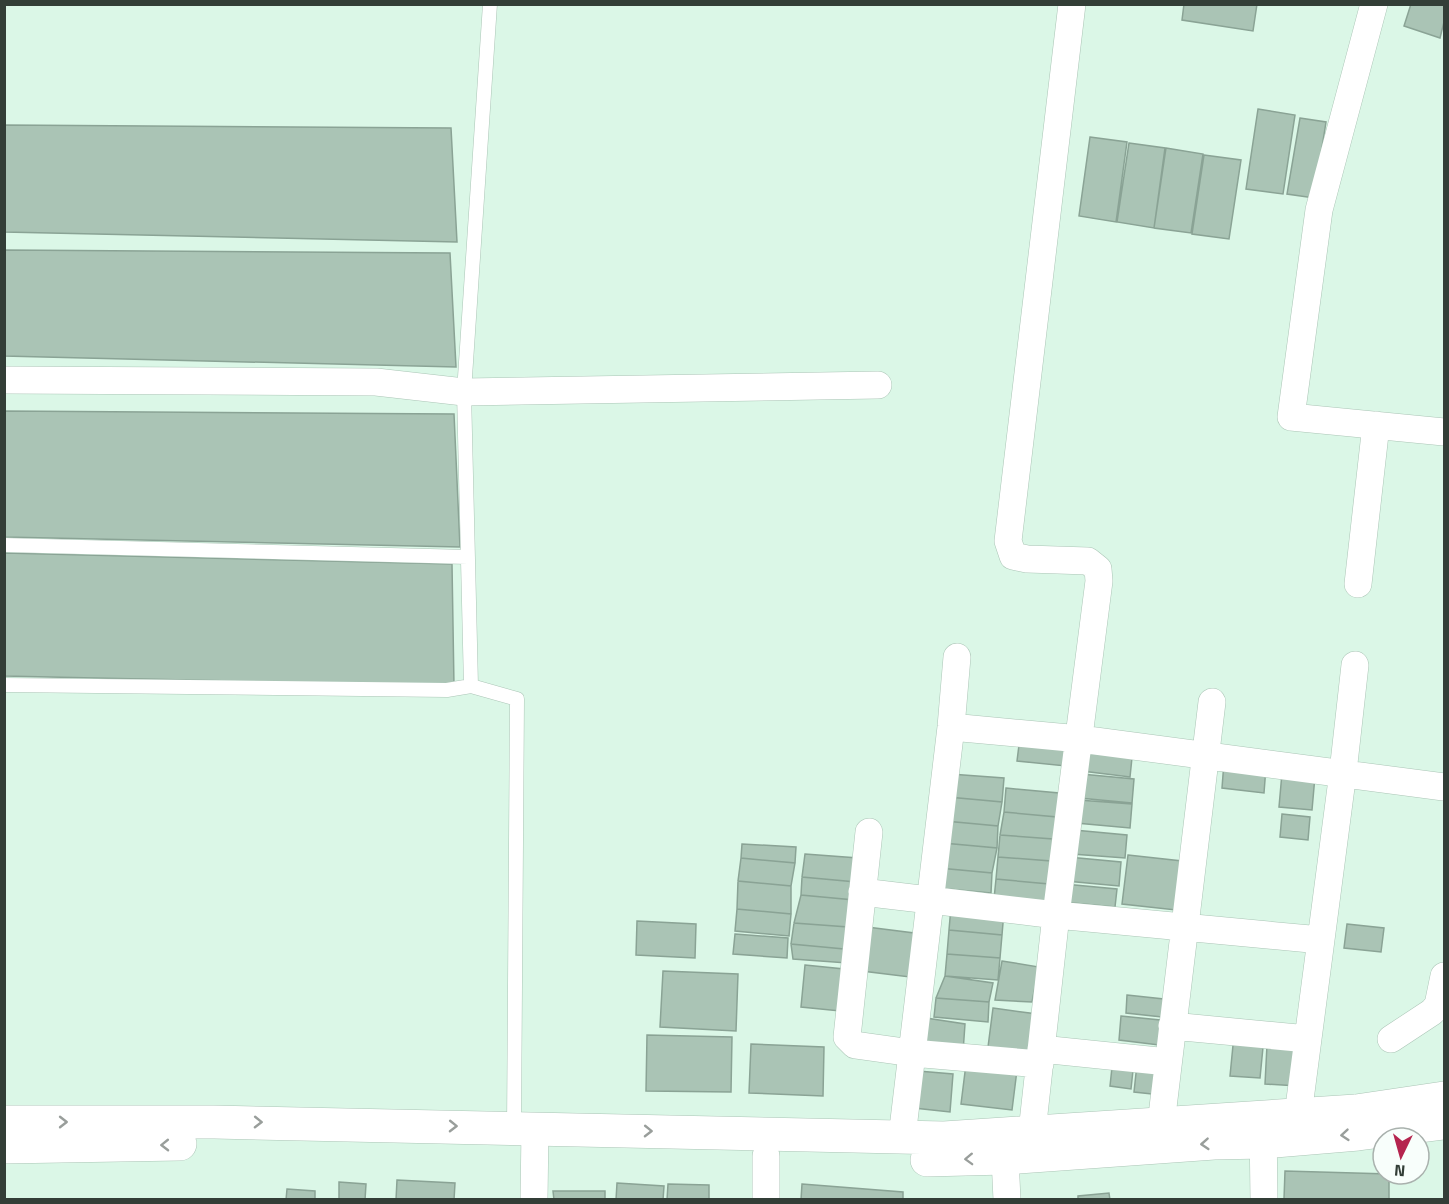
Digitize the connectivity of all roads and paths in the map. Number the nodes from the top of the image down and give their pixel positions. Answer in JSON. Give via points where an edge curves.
{"nodes":[{"id":1,"x":490,"y":4,"type":"edge"},
{"id":2,"x":1072,"y":4,"type":"edge"},
{"id":3,"x":1374,"y":4,"type":"edge"},
{"id":4,"x":4,"y":380,"type":"edge"},
{"id":5,"x":878,"y":385,"type":"dead end"},
{"id":6,"x":464,"y":392,"type":"junction"},
{"id":7,"x":1376,"y":425,"type":"junction"},
{"id":8,"x":1444,"y":432,"type":"edge"},
{"id":9,"x":4,"y":545,"type":"edge"},
{"id":10,"x":468,"y":556,"type":"junction"},
{"id":11,"x":1358,"y":584,"type":"dead end"},
{"id":12,"x":957,"y":657,"type":"dead end"},
{"id":13,"x":1355,"y":665,"type":"dead end"},
{"id":14,"x":4,"y":685,"type":"edge"},
{"id":15,"x":471,"y":686,"type":"junction"},
{"id":16,"x":1212,"y":702,"type":"dead end"},
{"id":17,"x":951,"y":727,"type":"junction"},
{"id":18,"x":1080,"y":739,"type":"junction"},
{"id":19,"x":1204,"y":754,"type":"junction"},
{"id":20,"x":1343,"y":772,"type":"junction"},
{"id":21,"x":1444,"y":787,"type":"edge"},
{"id":22,"x":869,"y":832,"type":"dead end"},
{"id":23,"x":862,"y":892,"type":"junction"},
{"id":24,"x":930,"y":900,"type":"junction"},
{"id":25,"x":1056,"y":915,"type":"junction"},
{"id":26,"x":1184,"y":927,"type":"junction"},
{"id":27,"x":1321,"y":940,"type":"junction"},
{"id":28,"x":1444,"y":976,"type":"edge"},
{"id":29,"x":1172,"y":1026,"type":"junction"},
{"id":30,"x":1308,"y":1039,"type":"junction"},
{"id":31,"x":1391,"y":1039,"type":"dead end"},
{"id":32,"x":912,"y":1053,"type":"junction"},
{"id":33,"x":1040,"y":1057,"type":"junction"},
{"id":34,"x":1168,"y":1062,"type":"junction"},
{"id":35,"x":1444,"y":1098,"type":"edge"},
{"id":36,"x":4,"y":1122,"type":"edge"},
{"id":37,"x":1444,"y":1122,"type":"edge"},
{"id":38,"x":1161,"y":1124,"type":"junction"},
{"id":39,"x":1298,"y":1126,"type":"junction"},
{"id":40,"x":1263,"y":1129,"type":"junction"},
{"id":41,"x":1032,"y":1132,"type":"junction"},
{"id":42,"x":528,"y":1136,"type":"junction"},
{"id":43,"x":902,"y":1137,"type":"junction"},
{"id":44,"x":4,"y":1147,"type":"edge"},
{"id":45,"x":766,"y":1156,"type":"junction"},
{"id":46,"x":1005,"y":1158,"type":"junction"},
{"id":47,"x":534,"y":1200,"type":"edge"},
{"id":48,"x":766,"y":1200,"type":"edge"},
{"id":49,"x":1007,"y":1200,"type":"edge"},
{"id":50,"x":1264,"y":1200,"type":"edge"}],
"edges":[{"from":1,"to":6,"type":"lane"},
{"from":2,"to":18,"type":"street","via":[[1008,541],[1013,556],[1088,561],[1098,569]]},
{"from":3,"to":7,"type":"street","via":[[1319,210],[1291,417]]},
{"from":4,"to":6,"type":"street","via":[[376,382]]},
{"from":5,"to":6,"type":"street"},
{"from":6,"to":10,"type":"lane"},
{"from":7,"to":8,"type":"street"},
{"from":7,"to":11,"type":"street"},
{"from":9,"to":10,"type":"lane"},
{"from":10,"to":15,"type":"lane"},
{"from":12,"to":17,"type":"street"},
{"from":13,"to":20,"type":"street"},
{"from":14,"to":15,"type":"lane","via":[[447,690]]},
{"from":15,"to":42,"type":"lane","via":[[518,699]]},
{"from":16,"to":19,"type":"street"},
{"from":17,"to":18,"type":"street"},
{"from":17,"to":24,"type":"street"},
{"from":18,"to":19,"type":"street"},
{"from":18,"to":25,"type":"street"},
{"from":19,"to":20,"type":"street"},
{"from":19,"to":26,"type":"street"},
{"from":20,"to":21,"type":"street"},
{"from":20,"to":27,"type":"street"},
{"from":22,"to":23,"type":"street"},
{"from":23,"to":24,"type":"street"},
{"from":23,"to":32,"type":"street","via":[[847,1037],[855,1045]]},
{"from":24,"to":25,"type":"street"},
{"from":24,"to":32,"type":"street"},
{"from":25,"to":26,"type":"street"},
{"from":25,"to":33,"type":"street"},
{"from":26,"to":27,"type":"street"},
{"from":26,"to":29,"type":"street"},
{"from":27,"to":30,"type":"street"},
{"from":28,"to":31,"type":"street","via":[[1438,1005]]},
{"from":29,"to":30,"type":"street"},
{"from":29,"to":34,"type":"street"},
{"from":30,"to":39,"type":"street"},
{"from":32,"to":33,"type":"street"},
{"from":32,"to":43,"type":"street"},
{"from":33,"to":34,"type":"street"},
{"from":33,"to":41,"type":"street"},
{"from":34,"to":38,"type":"street"},
{"from":35,"to":39,"type":"main road","via":[[1356,1111]]},
{"from":36,"to":42,"type":"main road","one_way":true,"via":[[214,1122]]},
{"from":37,"to":39,"type":"main road","one_way":true,"via":[[1358,1134]]},
{"from":38,"to":40,"type":"main road"},
{"from":38,"to":41,"type":"main road"},
{"from":39,"to":40,"type":"main road"},
{"from":40,"to":46,"type":"main road","one_way":true,"via":[[1214,1143]]},
{"from":40,"to":50,"type":"street"},
{"from":41,"to":43,"type":"main road"},
{"from":42,"to":43,"type":"main road","one_way":true},
{"from":42,"to":44,"type":"main road","one_way":true},
{"from":42,"to":45,"type":"main road"},
{"from":42,"to":47,"type":"street"},
{"from":46,"to":45,"type":"main road","one_way":true},
{"from":45,"to":48,"type":"street"},
{"from":46,"to":49,"type":"street"}]}
